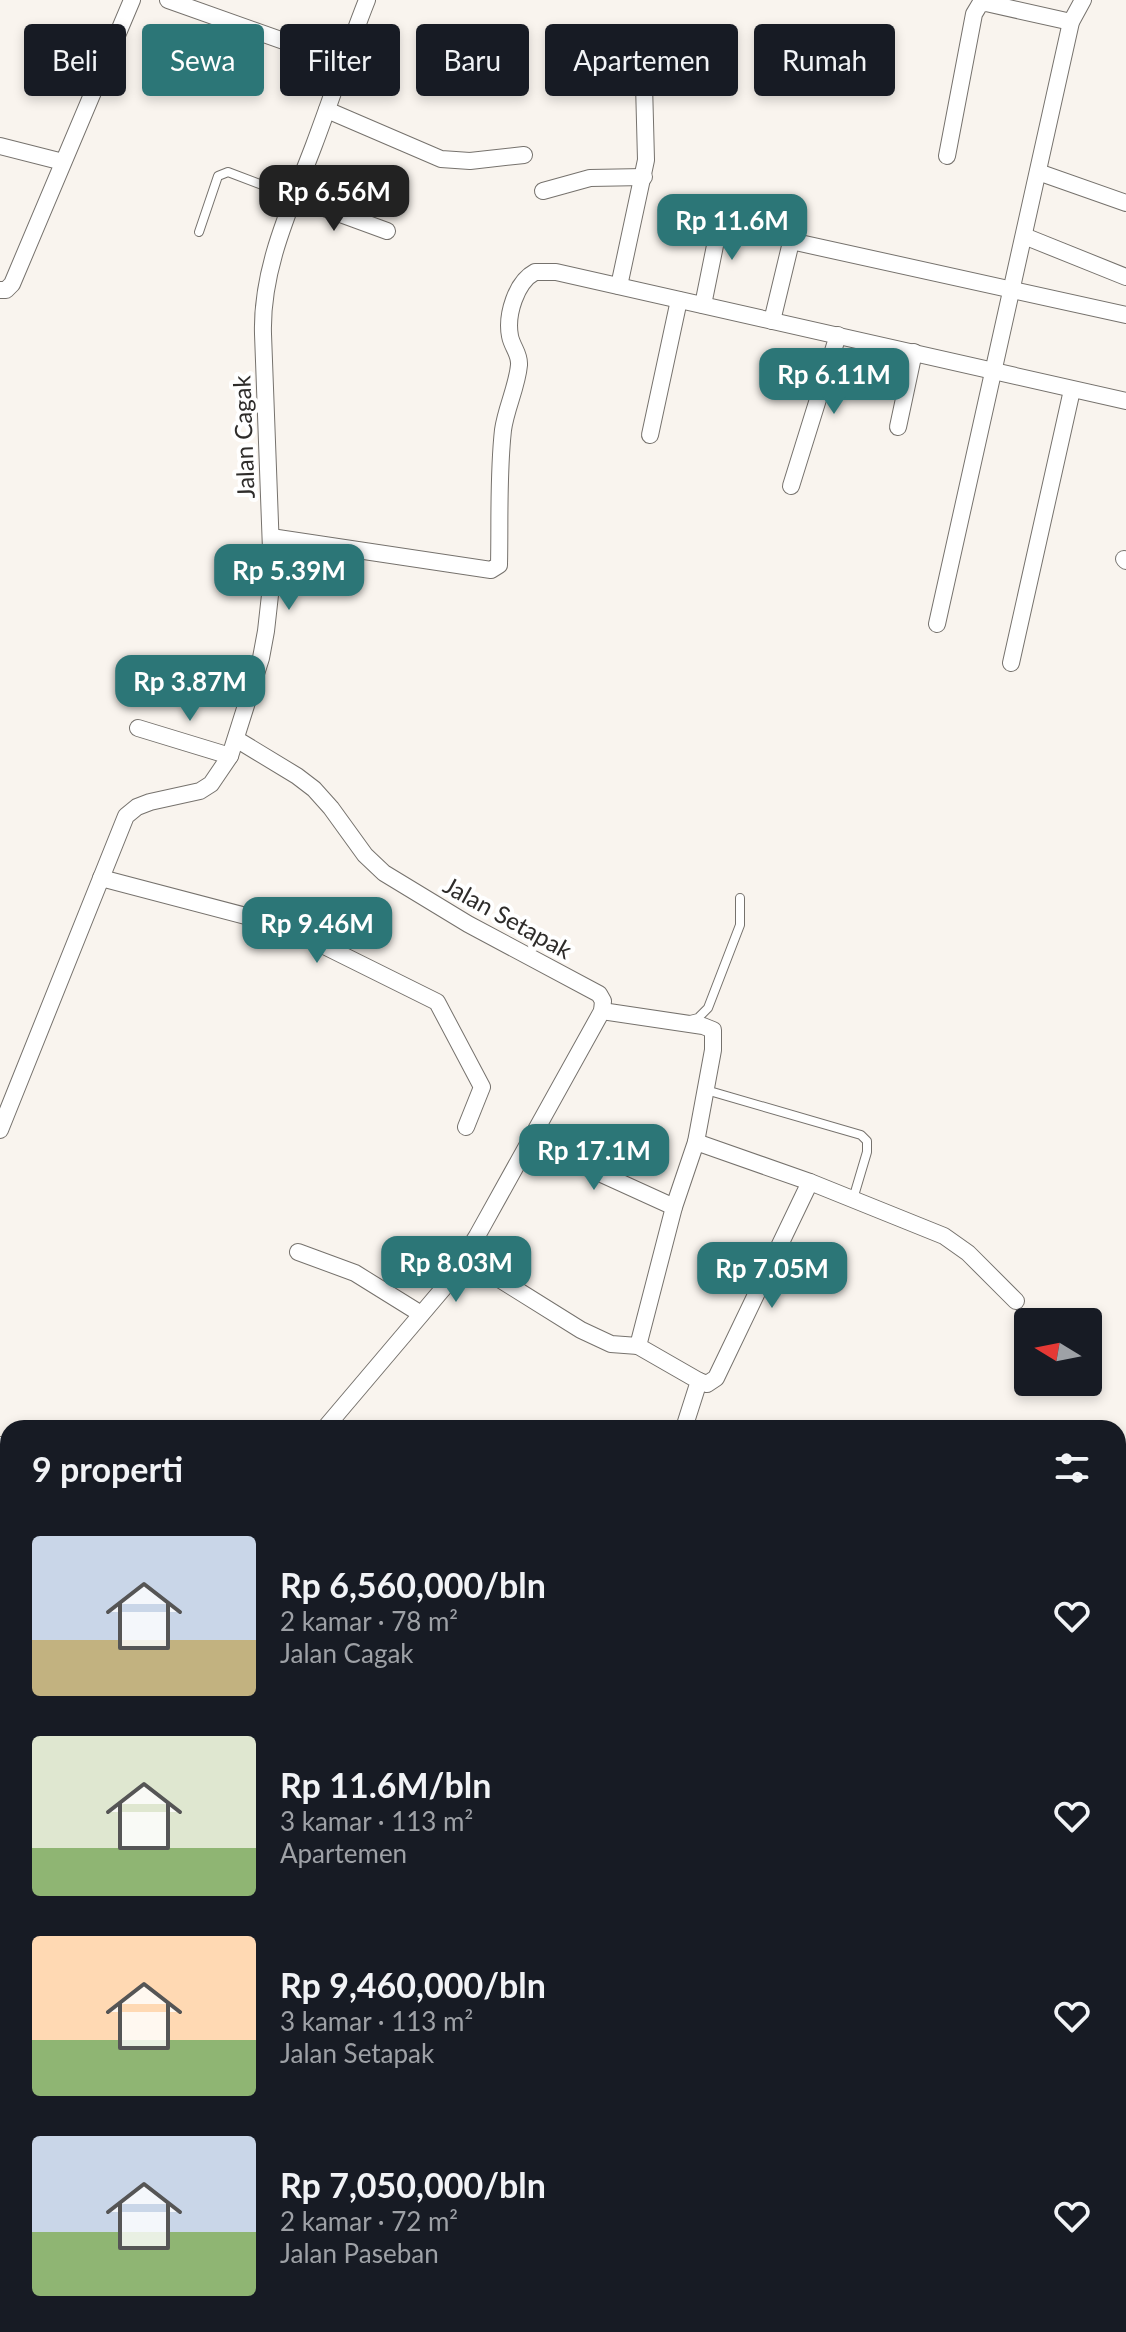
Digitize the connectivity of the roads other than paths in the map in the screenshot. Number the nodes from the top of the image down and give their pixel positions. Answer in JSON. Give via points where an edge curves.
{"nodes":[{"id":1,"x":132,"y":0,"type":"edge"},
{"id":2,"x":168,"y":0,"type":"edge"},
{"id":3,"x":367,"y":0,"type":"edge"},
{"id":4,"x":1083,"y":0,"type":"edge"},
{"id":5,"x":1071,"y":22,"type":"junction"},
{"id":6,"x":358,"y":24,"type":"edge"},
{"id":7,"x":280,"y":40,"type":"edge"},
{"id":8,"x":332,"y":96,"type":"edge"},
{"id":9,"x":644,"y":96,"type":"edge"},
{"id":10,"x":327,"y":110,"type":"junction"},
{"id":11,"x":0,"y":146,"type":"edge"},
{"id":12,"x":524,"y":155,"type":"dead end"},
{"id":13,"x":947,"y":156,"type":"dead end"},
{"id":14,"x":63,"y":162,"type":"junction"},
{"id":15,"x":1038,"y":172,"type":"junction"},
{"id":16,"x":644,"y":177,"type":"junction"},
{"id":17,"x":543,"y":191,"type":"dead end"},
{"id":18,"x":294,"y":197,"type":"junction"},
{"id":19,"x":1126,"y":203,"type":"edge"},
{"id":20,"x":722,"y":211,"type":"dead end"},
{"id":21,"x":798,"y":213,"type":"dead end"},
{"id":22,"x":387,"y":231,"type":"dead end"},
{"id":23,"x":199,"y":232,"type":"dead end"},
{"id":24,"x":1024,"y":236,"type":"junction"},
{"id":25,"x":791,"y":241,"type":"junction"},
{"id":26,"x":1126,"y":277,"type":"edge"},
{"id":27,"x":619,"y":286,"type":"junction"},
{"id":28,"x":0,"y":290,"type":"edge"},
{"id":29,"x":1012,"y":290,"type":"junction"},
{"id":30,"x":679,"y":300,"type":"junction"},
{"id":31,"x":703,"y":305,"type":"junction"},
{"id":32,"x":1126,"y":315,"type":"edge"},
{"id":33,"x":772,"y":321,"type":"junction"},
{"id":34,"x":838,"y":335,"type":"junction"},
{"id":35,"x":914,"y":352,"type":"junction"},
{"id":36,"x":994,"y":370,"type":"junction"},
{"id":37,"x":1072,"y":390,"type":"junction"},
{"id":38,"x":1126,"y":401,"type":"edge"},
{"id":39,"x":898,"y":427,"type":"dead end"},
{"id":40,"x":650,"y":435,"type":"dead end"},
{"id":41,"x":791,"y":486,"type":"dead end"},
{"id":42,"x":271,"y":537,"type":"junction"},
{"id":43,"x":937,"y":624,"type":"dead end"},
{"id":44,"x":1011,"y":663,"type":"dead end"},
{"id":45,"x":138,"y":728,"type":"dead end"},
{"id":46,"x":236,"y":739,"type":"junction"},
{"id":47,"x":230,"y":756,"type":"junction"},
{"id":48,"x":101,"y":878,"type":"junction"},
{"id":49,"x":740,"y":898,"type":"dead end"},
{"id":50,"x":602,"y":1011,"type":"junction"},
{"id":51,"x":682,"y":1023,"type":"junction"},
{"id":52,"x":706,"y":1090,"type":"junction"},
{"id":53,"x":466,"y":1127,"type":"dead end"},
{"id":54,"x":0,"y":1130,"type":"edge"},
{"id":55,"x":529,"y":1141,"type":"junction"},
{"id":56,"x":696,"y":1142,"type":"junction"},
{"id":57,"x":810,"y":1182,"type":"junction"},
{"id":58,"x":853,"y":1199,"type":"junction"},
{"id":59,"x":674,"y":1207,"type":"junction"},
{"id":60,"x":298,"y":1252,"type":"dead end"},
{"id":61,"x":464,"y":1257,"type":"junction"},
{"id":62,"x":1016,"y":1301,"type":"dead end"},
{"id":63,"x":421,"y":1314,"type":"junction"},
{"id":64,"x":638,"y":1346,"type":"junction"},
{"id":65,"x":699,"y":1381,"type":"junction"},
{"id":66,"x":332,"y":1420,"type":"edge"},
{"id":67,"x":687,"y":1420,"type":"edge"}],
"edges":[{"from":1,"to":14,"type":"street"},
{"from":2,"to":7,"type":"street"},
{"from":3,"to":6,"type":"street","name":"Jalan Cagak"},
{"from":4,"to":5,"type":"street"},
{"from":5,"to":13,"type":"street","via":[[986,3],[976,8]]},
{"from":5,"to":15,"type":"street"},
{"from":8,"to":10,"type":"street","name":"Jalan Cagak"},
{"from":9,"to":16,"type":"street"},
{"from":10,"to":12,"type":"street","via":[[441,159]]},
{"from":10,"to":18,"type":"street","name":"Jalan Cagak"},
{"from":11,"to":14,"type":"street"},
{"from":14,"to":28,"type":"street","via":[[12,284]]},
{"from":15,"to":19,"type":"street"},
{"from":15,"to":24,"type":"street"},
{"from":16,"to":17,"type":"street","via":[[590,178]]},
{"from":16,"to":27,"type":"street"},
{"from":18,"to":22,"type":"street"},
{"from":18,"to":23,"type":"lane","via":[[222,173]]},
{"from":18,"to":42,"type":"street","name":"Jalan Cagak","via":[[268,272],[262,314]]},
{"from":20,"to":31,"type":"street"},
{"from":21,"to":25,"type":"street"},
{"from":24,"to":26,"type":"street"},
{"from":24,"to":29,"type":"street"},
{"from":25,"to":29,"type":"street"},
{"from":25,"to":33,"type":"street"},
{"from":27,"to":30,"type":"street"},
{"from":27,"to":42,"type":"street","via":[[545,271],[527,276],[516,296],[509,328],[520,361],[503,428],[499,565],[491,570]]},
{"from":29,"to":32,"type":"street"},
{"from":29,"to":36,"type":"street"},
{"from":30,"to":31,"type":"street"},
{"from":30,"to":40,"type":"street"},
{"from":31,"to":33,"type":"street"},
{"from":33,"to":34,"type":"street"},
{"from":34,"to":35,"type":"street"},
{"from":34,"to":41,"type":"street"},
{"from":35,"to":36,"type":"street"},
{"from":35,"to":39,"type":"street"},
{"from":36,"to":37,"type":"street"},
{"from":36,"to":43,"type":"street"},
{"from":37,"to":38,"type":"street"},
{"from":37,"to":44,"type":"street"},
{"from":42,"to":46,"type":"street","name":"Jalan Cagak","via":[[266,631]]},
{"from":45,"to":47,"type":"street"},
{"from":46,"to":47,"type":"street","name":"Jalan Cagak"},
{"from":46,"to":50,"type":"street","name":"Jalan Setapak","via":[[314,789],[384,873],[599,994]]},
{"from":47,"to":48,"type":"street","name":"Jalan Cagak","via":[[206,788],[131,811]]},
{"from":48,"to":53,"type":"street","via":[[284,926],[437,1002],[482,1087]]},
{"from":48,"to":54,"type":"street","name":"Jalan Cagak"},
{"from":49,"to":51,"type":"lane","via":[[740,925],[708,1008]]},
{"from":50,"to":51,"type":"street"},
{"from":50,"to":55,"type":"street"},
{"from":51,"to":52,"type":"street","via":[[713,1030]]},
{"from":52,"to":56,"type":"street"},
{"from":52,"to":58,"type":"lane","via":[[861,1135],[867,1152]]},
{"from":55,"to":59,"type":"street"},
{"from":55,"to":61,"type":"street"},
{"from":56,"to":57,"type":"street"},
{"from":56,"to":59,"type":"street"},
{"from":57,"to":58,"type":"street"},
{"from":57,"to":65,"type":"street","via":[[716,1378],[707,1384]]},
{"from":58,"to":62,"type":"street","via":[[944,1236]]},
{"from":59,"to":64,"type":"street"},
{"from":60,"to":63,"type":"street","via":[[355,1273]]},
{"from":61,"to":63,"type":"street"},
{"from":61,"to":64,"type":"street","via":[[581,1330],[611,1344]]},
{"from":63,"to":66,"type":"street"},
{"from":64,"to":65,"type":"street"},
{"from":65,"to":67,"type":"street"}]}
